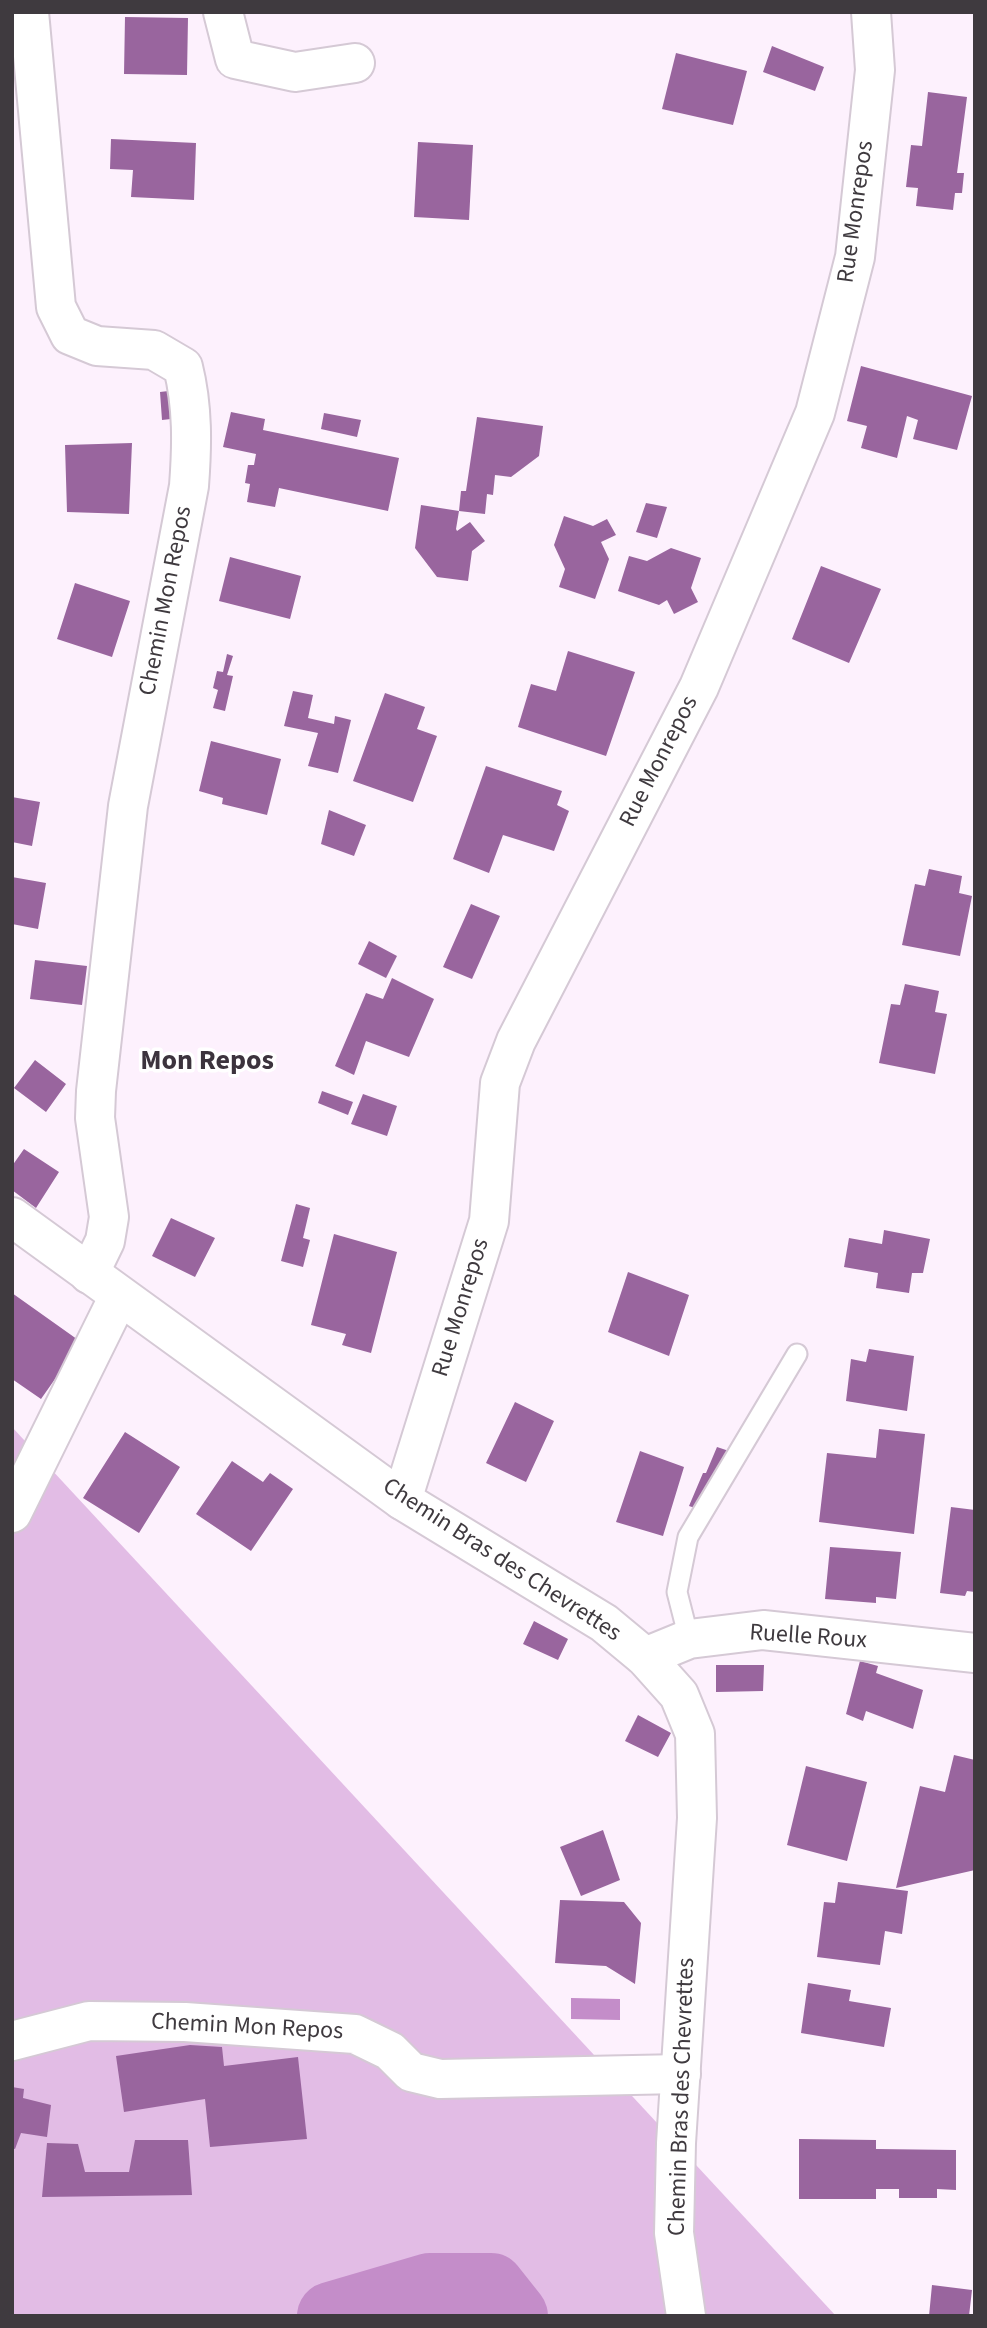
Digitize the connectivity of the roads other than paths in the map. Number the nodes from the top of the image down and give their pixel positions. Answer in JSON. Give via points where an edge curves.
{"nodes":[{"id":1,"x":29,"y":12,"type":"edge"},
{"id":2,"x":223,"y":12,"type":"edge"},
{"id":3,"x":871,"y":12,"type":"edge"},
{"id":4,"x":355,"y":63,"type":"dead end"},
{"id":5,"x":12,"y":1217,"type":"edge"},
{"id":6,"x":89,"y":1274,"type":"junction"},
{"id":7,"x":119,"y":1296,"type":"junction"},
{"id":8,"x":797,"y":1354,"type":"dead end"},
{"id":9,"x":402,"y":1500,"type":"junction"},
{"id":10,"x":12,"y":1513,"type":"edge"},
{"id":11,"x":689,"y":1639,"type":"junction"},
{"id":12,"x":975,"y":1653,"type":"edge"},
{"id":13,"x":645,"y":1657,"type":"junction"},
{"id":14,"x":12,"y":2041,"type":"edge"},
{"id":15,"x":681,"y":2074,"type":"junction"},
{"id":16,"x":686,"y":2316,"type":"edge"}],
"edges":[{"from":1,"to":6,"type":"street","name":"Chemin Mon Repos","via":[[56,307],[70,335],[97,346],[154,350],[183,367],[190,393],[189,486],[128,806],[96,1091],[95,1118],[109,1217],[106,1241]]},
{"from":2,"to":4,"type":"street","via":[[235,59],[295,72]]},
{"from":3,"to":9,"type":"street","name":"Rue Monrepos","via":[[875,70],[855,257],[815,413],[699,687],[516,1041],[500,1083],[489,1221]]},
{"from":5,"to":6,"type":"street","name":"Chemin Bras des Chevrettes"},
{"from":6,"to":7,"type":"street","name":"Chemin Bras des Chevrettes"},
{"from":7,"to":9,"type":"street","name":"Chemin Bras des Chevrettes"},
{"from":7,"to":10,"type":"street"},
{"from":8,"to":11,"type":"lane","via":[[688,1537],[677,1592]]},
{"from":9,"to":13,"type":"street","name":"Chemin Bras des Chevrettes","via":[[604,1623]]},
{"from":11,"to":12,"type":"street","name":"Ruelle Roux","via":[[763,1630]]},
{"from":11,"to":13,"type":"street","name":"Ruelle Roux"},
{"from":13,"to":15,"type":"street","name":"Chemin Bras des Chevrettes","via":[[679,1695],[695,1734],[697,1818]]},
{"from":14,"to":15,"type":"street","name":"Chemin Mon Repos","via":[[89,2021],[185,2022],[355,2034],[390,2051],[411,2072],[440,2079]]},
{"from":15,"to":16,"type":"street","name":"Chemin Bras des Chevrettes","via":[[674,2233]]}]}
